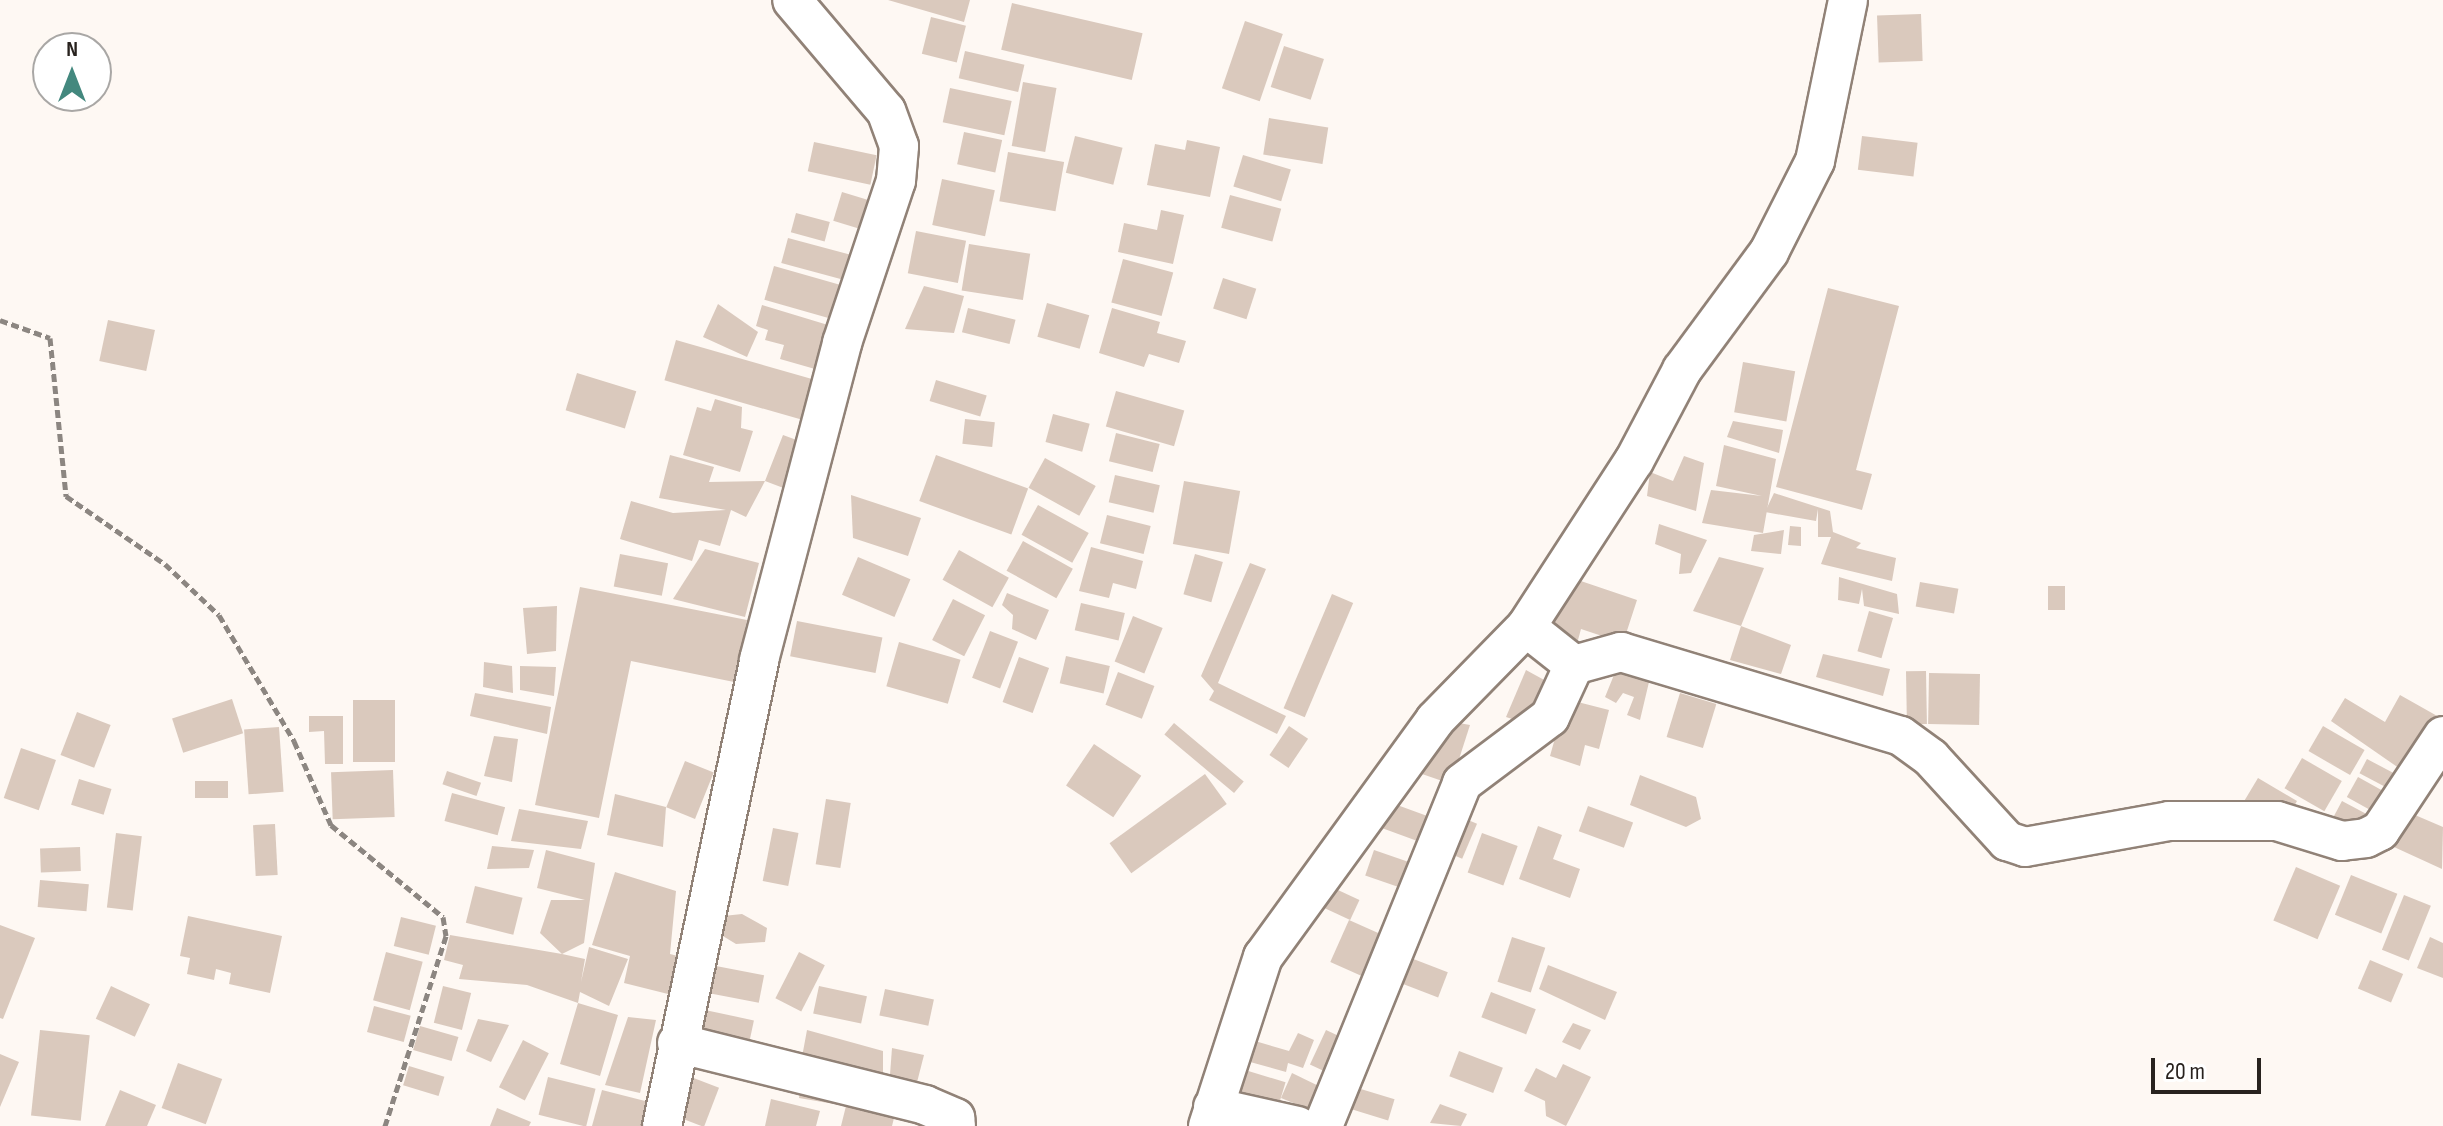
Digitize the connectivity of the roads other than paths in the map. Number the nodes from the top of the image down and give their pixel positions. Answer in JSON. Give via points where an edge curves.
{"nodes":[{"id":1,"x":792,"y":0,"type":"edge"},
{"id":2,"x":1848,"y":0,"type":"edge"},
{"id":3,"x":1526,"y":627,"type":"junction"},
{"id":4,"x":1574,"y":665,"type":"junction"},
{"id":5,"x":2443,"y":736,"type":"edge"},
{"id":6,"x":677,"y":1043,"type":"junction"},
{"id":7,"x":1210,"y":1117,"type":"edge"},
{"id":8,"x":662,"y":1126,"type":"edge"},
{"id":9,"x":956,"y":1126,"type":"edge"},
{"id":10,"x":1298,"y":1126,"type":"edge"},
{"id":11,"x":1323,"y":1126,"type":"edge"}],
"edges":[{"from":1,"to":6,"type":"street","via":[[886,111],[899,146],[896,181],[842,343],[759,660]]},
{"from":2,"to":3,"type":"street","via":[[1815,161],[1769,252],[1682,370],[1634,461]]},
{"from":3,"to":4,"type":"street"},
{"from":3,"to":7,"type":"street","via":[[1435,720],[1263,957]]},
{"from":4,"to":5,"type":"street","via":[[1621,652],[1901,736],[1931,758],[2007,841],[2025,847],[2169,821],[2277,821],[2342,841],[2366,838],[2380,831]]},
{"from":4,"to":11,"type":"street","via":[[1550,717],[1462,783],[1437,830]]},
{"from":6,"to":8,"type":"street"},
{"from":6,"to":9,"type":"street","via":[[925,1105],[955,1118]]},
{"from":7,"to":10,"type":"street"}]}
